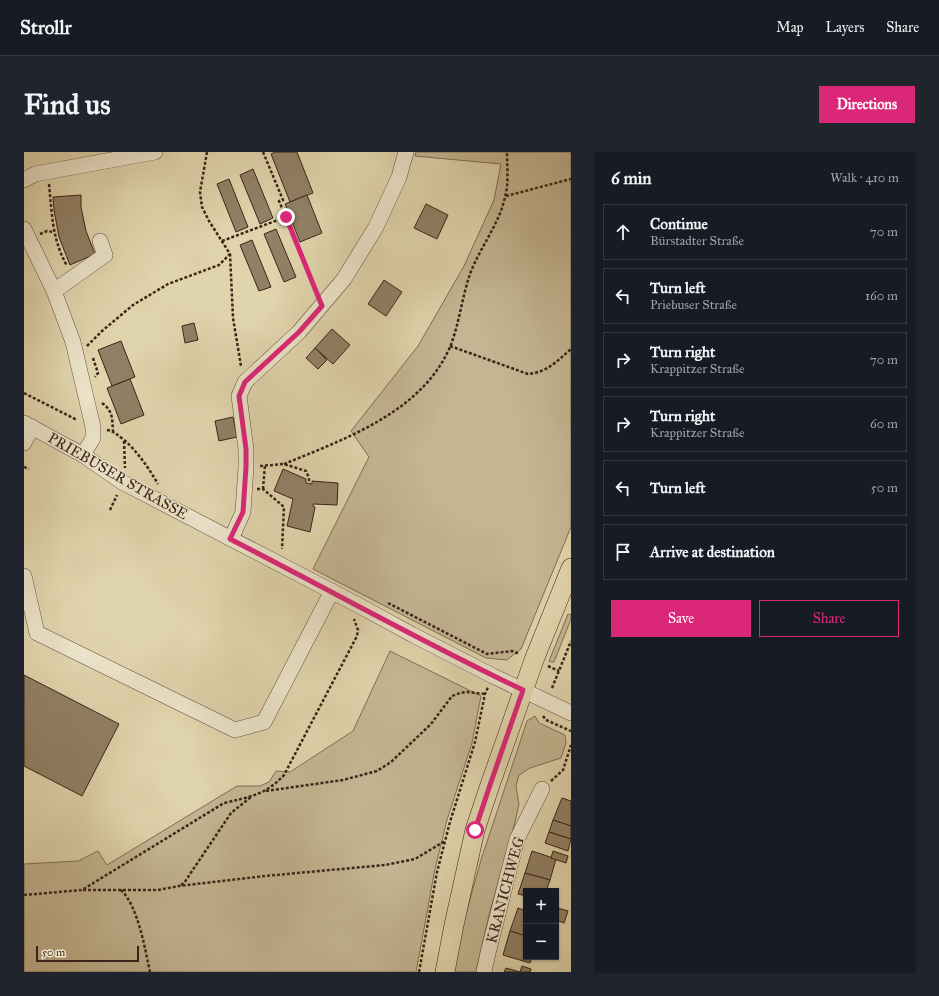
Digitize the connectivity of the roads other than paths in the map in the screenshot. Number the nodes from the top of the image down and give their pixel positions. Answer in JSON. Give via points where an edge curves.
{"nodes":[{"id":1,"x":155,"y":152,"type":"edge"},
{"id":2,"x":406,"y":152,"type":"edge"},
{"id":3,"x":24,"y":180,"type":"edge"},
{"id":4,"x":24,"y":229,"type":"edge"},
{"id":5,"x":100,"y":241,"type":"dead end"},
{"id":6,"x":54,"y":291,"type":"junction"},
{"id":7,"x":28,"y":426,"type":"edge"},
{"id":8,"x":24,"y":443,"type":"edge"},
{"id":9,"x":83,"y":455,"type":"junction"},
{"id":10,"x":230,"y":539,"type":"junction"},
{"id":11,"x":571,"y":568,"type":"edge"},
{"id":12,"x":24,"y":576,"type":"edge"},
{"id":13,"x":332,"y":591,"type":"junction"},
{"id":14,"x":523,"y":690,"type":"junction"},
{"id":15,"x":571,"y":713,"type":"edge"},
{"id":16,"x":542,"y":789,"type":"road end"},
{"id":17,"x":445,"y":972,"type":"edge"},
{"id":18,"x":484,"y":972,"type":"edge"}],
"edges":[{"from":1,"to":3,"type":"street","via":[[35,174]]},
{"from":2,"to":10,"type":"street","via":[[399,177],[376,227],[344,279],[299,332],[245,382],[239,396],[246,449],[243,512]]},
{"from":4,"to":6,"type":"street"},
{"from":5,"to":6,"type":"street","via":[[105,255]]},
{"from":6,"to":9,"type":"street","via":[[73,342],[93,427],[93,438]]},
{"from":7,"to":8,"type":"street"},
{"from":7,"to":9,"type":"street","name":"PRIEBUSER STRASSE"},
{"from":9,"to":10,"type":"street","name":"PRIEBUSER STRASSE","via":[[122,482]]},
{"from":10,"to":13,"type":"street","name":"PRIEBUSER STRASSE"},
{"from":11,"to":14,"type":"main road"},
{"from":12,"to":13,"type":"street","via":[[36,633],[235,730],[264,722]]},
{"from":13,"to":14,"type":"street","name":"PRIEBUSER STRASSE"},
{"from":14,"to":15,"type":"street","name":"PRIEBUSER STRASSE"},
{"from":14,"to":17,"type":"main road","via":[[475,830]]},
{"from":16,"to":18,"type":"street","name":"KRANICHWEG","via":[[517,840]]}]}
